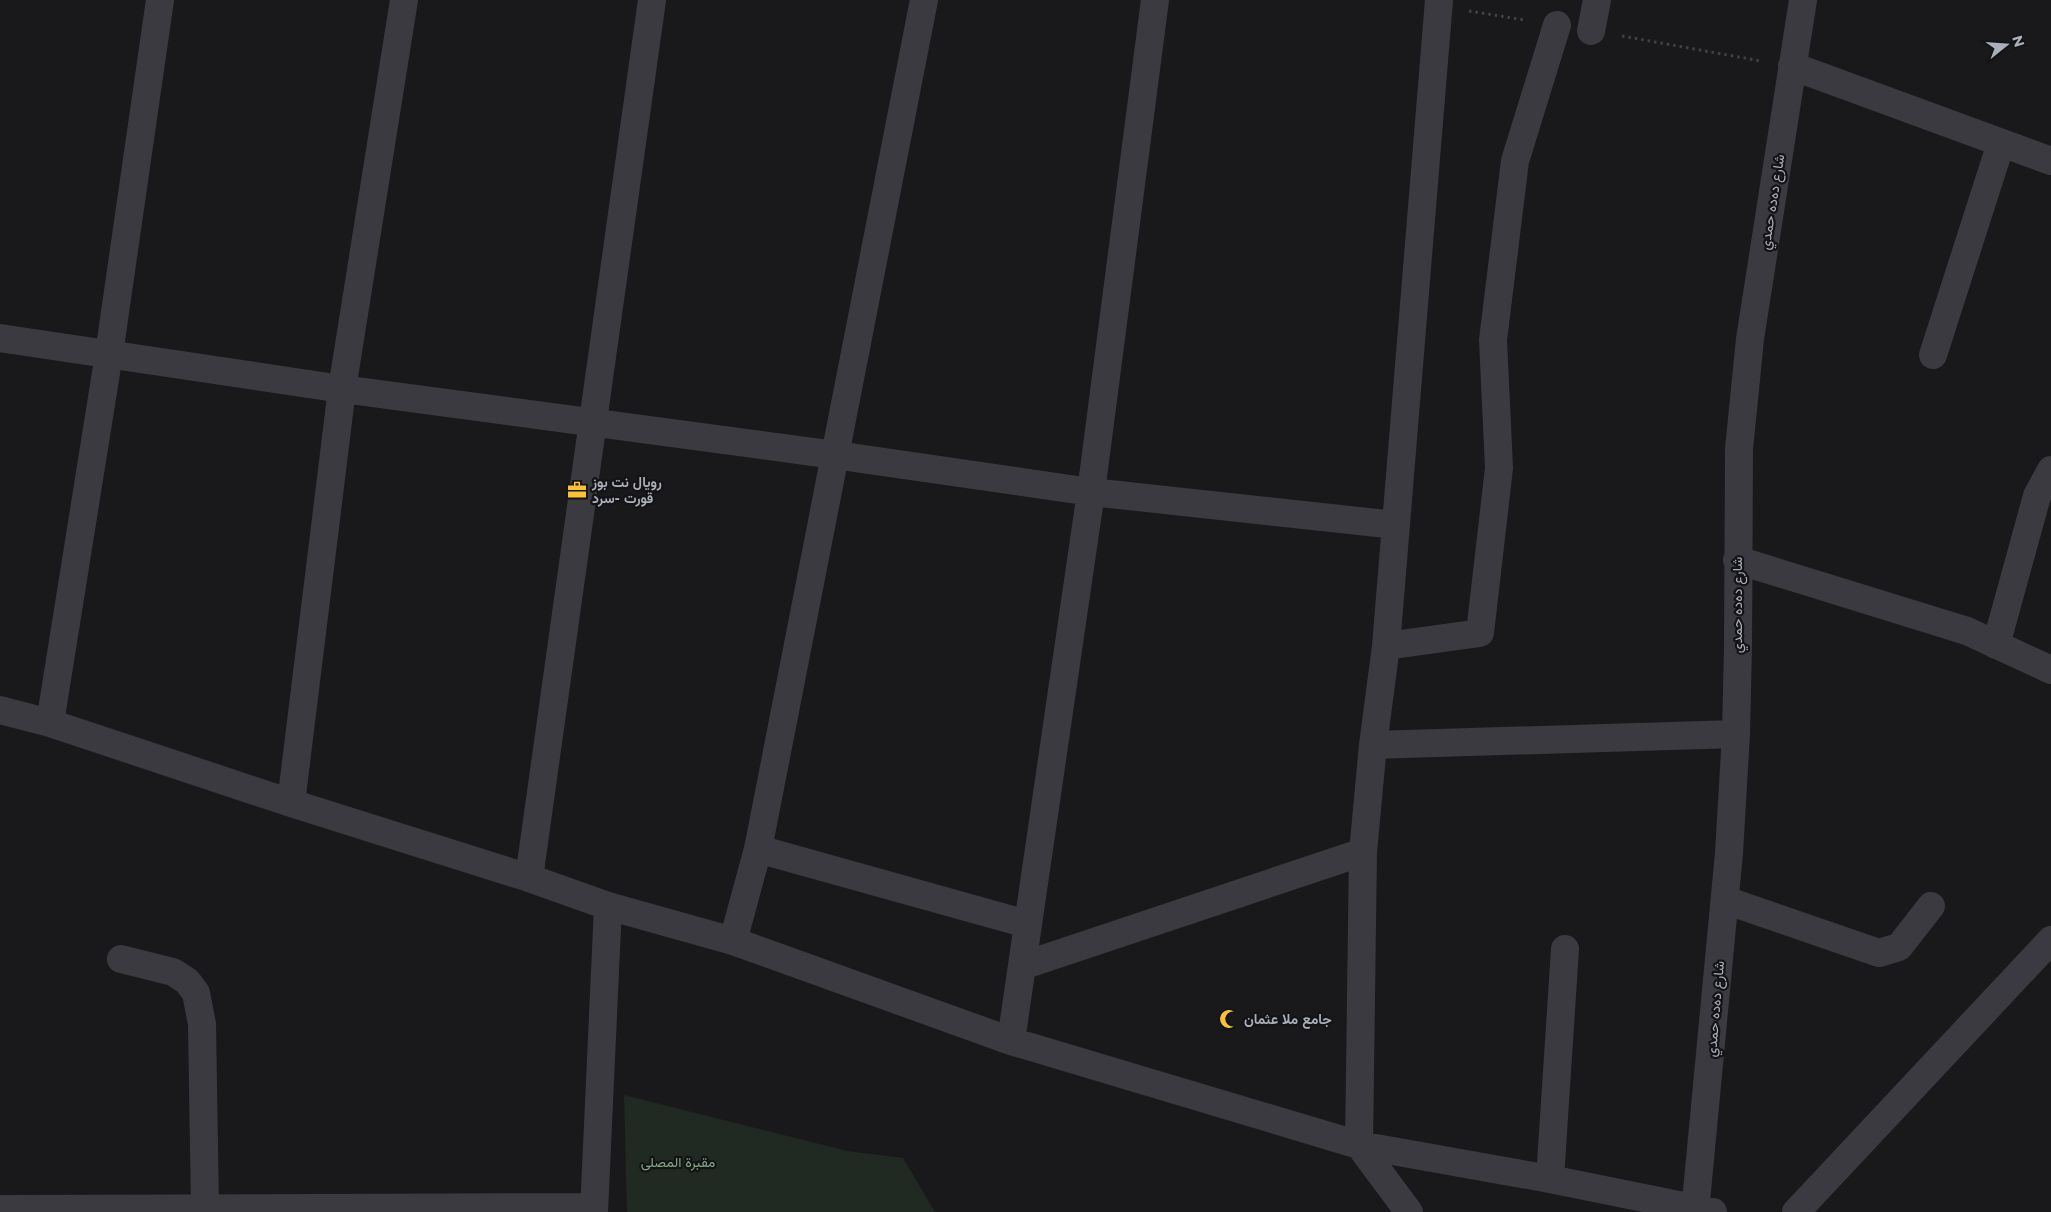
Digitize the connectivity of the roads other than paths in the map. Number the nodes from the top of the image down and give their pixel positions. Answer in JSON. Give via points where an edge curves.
{"nodes":[{"id":1,"x":160,"y":0,"type":"edge"},
{"id":2,"x":404,"y":0,"type":"edge"},
{"id":3,"x":652,"y":0,"type":"edge"},
{"id":4,"x":924,"y":0,"type":"edge"},
{"id":5,"x":1155,"y":0,"type":"edge"},
{"id":6,"x":1439,"y":0,"type":"edge"},
{"id":7,"x":1597,"y":0,"type":"edge"},
{"id":8,"x":1803,"y":0,"type":"edge"},
{"id":9,"x":1557,"y":25,"type":"dead end"},
{"id":10,"x":1591,"y":30,"type":"dead end"},
{"id":11,"x":1792,"y":66,"type":"junction"},
{"id":12,"x":2001,"y":143,"type":"junction"},
{"id":13,"x":2051,"y":160,"type":"edge"},
{"id":14,"x":0,"y":338,"type":"edge"},
{"id":15,"x":110,"y":354,"type":"junction"},
{"id":16,"x":1933,"y":355,"type":"dead end"},
{"id":17,"x":342,"y":389,"type":"junction"},
{"id":18,"x":591,"y":422,"type":"junction"},
{"id":19,"x":835,"y":454,"type":"junction"},
{"id":20,"x":2051,"y":470,"type":"edge"},
{"id":21,"x":1091,"y":492,"type":"junction"},
{"id":22,"x":1396,"y":525,"type":"junction"},
{"id":23,"x":1737,"y":560,"type":"junction"},
{"id":24,"x":1996,"y":644,"type":"junction"},
{"id":25,"x":1386,"y":646,"type":"junction"},
{"id":26,"x":2051,"y":670,"type":"edge"},
{"id":27,"x":0,"y":710,"type":"edge"},
{"id":28,"x":50,"y":723,"type":"junction"},
{"id":29,"x":1736,"y":734,"type":"junction"},
{"id":30,"x":1373,"y":744,"type":"junction"},
{"id":31,"x":291,"y":803,"type":"junction"},
{"id":32,"x":758,"y":849,"type":"junction"},
{"id":33,"x":1363,"y":852,"type":"junction"},
{"id":34,"x":528,"y":878,"type":"junction"},
{"id":35,"x":1725,"y":900,"type":"junction"},
{"id":36,"x":608,"y":906,"type":"junction"},
{"id":37,"x":1931,"y":906,"type":"dead end"},
{"id":38,"x":1027,"y":924,"type":"junction"},
{"id":39,"x":2051,"y":940,"type":"edge"},
{"id":40,"x":733,"y":941,"type":"junction"},
{"id":41,"x":1565,"y":949,"type":"dead end"},
{"id":42,"x":121,"y":960,"type":"dead end"},
{"id":43,"x":1022,"y":966,"type":"junction"},
{"id":44,"x":1011,"y":1041,"type":"junction"},
{"id":45,"x":1359,"y":1146,"type":"junction"},
{"id":46,"x":1550,"y":1179,"type":"junction"},
{"id":47,"x":205,"y":1208,"type":"junction"},
{"id":48,"x":0,"y":1209,"type":"edge"},
{"id":49,"x":594,"y":1209,"type":"edge"},
{"id":50,"x":1701,"y":1210,"type":"edge"},
{"id":51,"x":1409,"y":1212,"type":"edge"},
{"id":52,"x":1796,"y":1212,"type":"edge"}],
"edges":[{"from":1,"to":15,"type":"street"},
{"from":2,"to":17,"type":"street"},
{"from":3,"to":18,"type":"street"},
{"from":4,"to":19,"type":"street"},
{"from":5,"to":21,"type":"street"},
{"from":6,"to":22,"type":"street"},
{"from":7,"to":10,"type":"street"},
{"from":8,"to":11,"type":"street","name":"شارع دەدە حمدي"},
{"from":9,"to":25,"type":"street","via":[[1515,161],[1493,340],[1499,468],[1480,633]]},
{"from":11,"to":12,"type":"street"},
{"from":11,"to":23,"type":"street","name":"شارع دەدە حمدي","via":[[1743,394],[1738,449]]},
{"from":12,"to":13,"type":"street"},
{"from":12,"to":16,"type":"street"},
{"from":14,"to":15,"type":"street"},
{"from":15,"to":17,"type":"street"},
{"from":15,"to":28,"type":"street"},
{"from":17,"to":18,"type":"street"},
{"from":17,"to":31,"type":"street"},
{"from":18,"to":19,"type":"street"},
{"from":18,"to":34,"type":"street"},
{"from":19,"to":21,"type":"street"},
{"from":19,"to":32,"type":"street"},
{"from":20,"to":24,"type":"street","via":[[2037,496]]},
{"from":21,"to":22,"type":"street"},
{"from":21,"to":38,"type":"street"},
{"from":22,"to":25,"type":"street"},
{"from":23,"to":24,"type":"street","via":[[1966,631]]},
{"from":23,"to":29,"type":"street","name":"شارع دەدە حمدي"},
{"from":24,"to":26,"type":"street"},
{"from":25,"to":30,"type":"street"},
{"from":27,"to":28,"type":"street"},
{"from":28,"to":31,"type":"street"},
{"from":29,"to":30,"type":"street"},
{"from":29,"to":35,"type":"street","name":"شارع دەدە حمدي"},
{"from":30,"to":33,"type":"street"},
{"from":31,"to":34,"type":"street"},
{"from":32,"to":38,"type":"street"},
{"from":32,"to":40,"type":"street"},
{"from":33,"to":43,"type":"street"},
{"from":33,"to":45,"type":"street"},
{"from":34,"to":36,"type":"street"},
{"from":35,"to":37,"type":"street","via":[[1879,954],[1899,947]]},
{"from":35,"to":50,"type":"street","name":"شارع دەدە حمدي"},
{"from":36,"to":40,"type":"street"},
{"from":36,"to":49,"type":"street"},
{"from":38,"to":43,"type":"street"},
{"from":39,"to":52,"type":"street"},
{"from":40,"to":44,"type":"street"},
{"from":41,"to":46,"type":"street"},
{"from":42,"to":47,"type":"street","via":[[173,972],[187,981],[196,993],[202,1024]]},
{"from":43,"to":44,"type":"street"},
{"from":44,"to":45,"type":"street"},
{"from":45,"to":46,"type":"street"},
{"from":45,"to":51,"type":"street"},
{"from":46,"to":50,"type":"street"},
{"from":47,"to":48,"type":"street"},
{"from":47,"to":49,"type":"street"}]}
